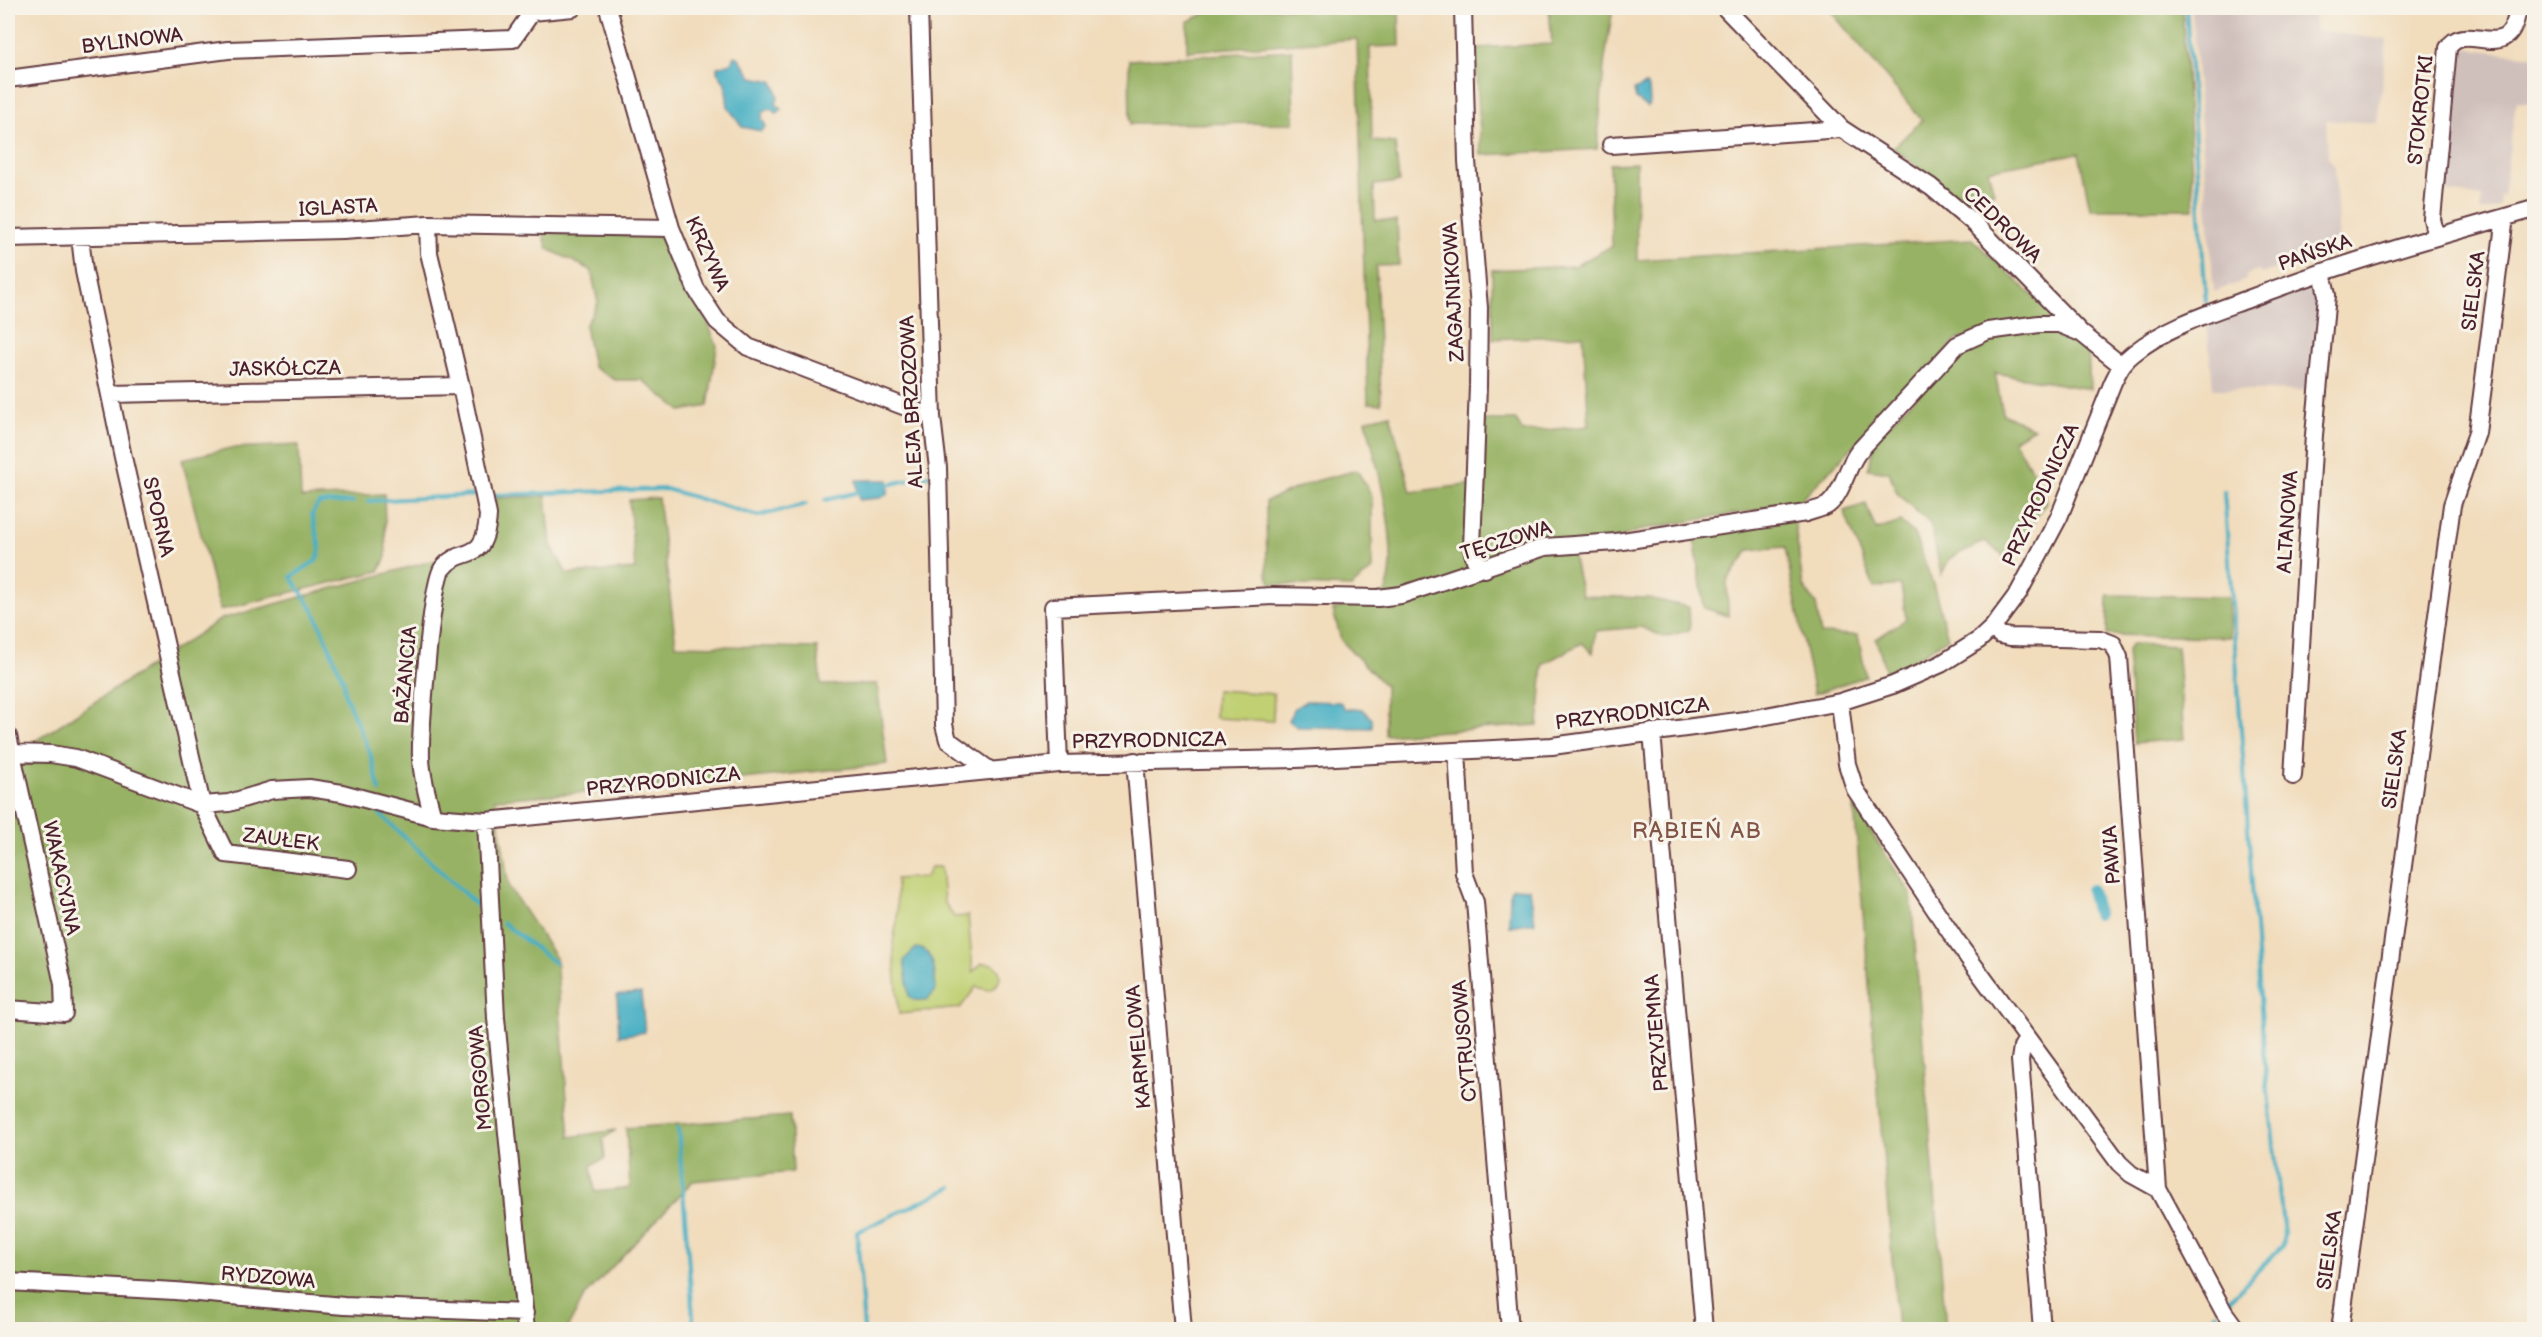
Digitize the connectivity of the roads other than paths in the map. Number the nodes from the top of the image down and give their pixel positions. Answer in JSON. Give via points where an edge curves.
{"nodes":[{"id":1,"x":573,"y":8,"type":"edge"},
{"id":2,"x":608,"y":8,"type":"edge"},
{"id":3,"x":919,"y":8,"type":"edge"},
{"id":4,"x":1463,"y":8,"type":"edge"},
{"id":5,"x":1725,"y":8,"type":"edge"},
{"id":6,"x":2518,"y":8,"type":"edge"},
{"id":7,"x":8,"y":79,"type":"edge"},
{"id":8,"x":1842,"y":129,"type":"junction"},
{"id":9,"x":1611,"y":145,"type":"dead end"},
{"id":10,"x":2535,"y":209,"type":"edge"},
{"id":11,"x":2505,"y":217,"type":"junction"},
{"id":12,"x":428,"y":224,"type":"junction"},
{"id":13,"x":670,"y":228,"type":"junction"},
{"id":14,"x":2436,"y":236,"type":"junction"},
{"id":15,"x":80,"y":237,"type":"junction"},
{"id":16,"x":8,"y":238,"type":"edge"},
{"id":17,"x":2322,"y":272,"type":"junction"},
{"id":18,"x":2081,"y":333,"type":"junction"},
{"id":19,"x":2121,"y":365,"type":"junction"},
{"id":20,"x":461,"y":386,"type":"junction"},
{"id":21,"x":111,"y":394,"type":"junction"},
{"id":22,"x":932,"y":417,"type":"junction"},
{"id":23,"x":1485,"y":569,"type":"junction"},
{"id":24,"x":1993,"y":627,"type":"junction"},
{"id":25,"x":1840,"y":702,"type":"junction"},
{"id":26,"x":1652,"y":732,"type":"junction"},
{"id":27,"x":9,"y":747,"type":"edge"},
{"id":28,"x":1457,"y":751,"type":"junction"},
{"id":29,"x":1135,"y":761,"type":"junction"},
{"id":30,"x":1059,"y":764,"type":"junction"},
{"id":31,"x":991,"y":771,"type":"junction"},
{"id":32,"x":2293,"y":776,"type":"dead end"},
{"id":33,"x":202,"y":805,"type":"junction"},
{"id":34,"x":433,"y":817,"type":"junction"},
{"id":35,"x":486,"y":821,"type":"junction"},
{"id":36,"x":348,"y":869,"type":"dead end"},
{"id":37,"x":8,"y":1009,"type":"edge"},
{"id":38,"x":2027,"y":1039,"type":"junction"},
{"id":39,"x":2158,"y":1189,"type":"junction"},
{"id":40,"x":8,"y":1282,"type":"edge"},
{"id":41,"x":525,"y":1321,"type":"edge"},
{"id":42,"x":1184,"y":1329,"type":"edge"},
{"id":43,"x":1510,"y":1329,"type":"edge"},
{"id":44,"x":1704,"y":1329,"type":"edge"},
{"id":45,"x":2042,"y":1329,"type":"edge"},
{"id":46,"x":2237,"y":1329,"type":"edge"},
{"id":47,"x":2340,"y":1329,"type":"edge"}],
"edges":[{"from":1,"to":7,"type":"street","name":"BYLINOWA","via":[[532,12],[513,39],[228,50]]},
{"from":2,"to":13,"type":"street","name":"KRZYWA"},
{"from":3,"to":22,"type":"street","name":"ALEJA BRZOZOWA"},
{"from":4,"to":23,"type":"street","name":"ZAGAJNIKOWA","via":[[1467,162],[1479,308],[1472,548],[1475,560]]},
{"from":5,"to":8,"type":"street","name":"CEDROWA"},
{"from":6,"to":14,"type":"street","name":"STOKROTKI","via":[[2508,35],[2495,42],[2460,37],[2448,48],[2432,219]]},
{"from":8,"to":9,"type":"street"},
{"from":8,"to":18,"type":"street","name":"CEDROWA","via":[[1931,187],[1975,224]]},
{"from":10,"to":11,"type":"street","name":"PAŃSKA"},
{"from":11,"to":14,"type":"street","name":"PAŃSKA"},
{"from":11,"to":47,"type":"street","name":"SIELSKA","via":[[2477,433],[2452,505]]},
{"from":12,"to":13,"type":"street","name":"IGLASTA"},
{"from":12,"to":15,"type":"street","name":"IGLASTA"},
{"from":12,"to":20,"type":"street","via":[[429,253]]},
{"from":13,"to":22,"type":"street","name":"KRZYWA","via":[[696,290],[717,321],[736,339],[777,360]]},
{"from":14,"to":17,"type":"street","name":"PAŃSKA"},
{"from":15,"to":16,"type":"street","name":"IGLASTA"},
{"from":15,"to":21,"type":"street","name":"SPORNA"},
{"from":17,"to":19,"type":"street","name":"PAŃSKA","via":[[2183,325],[2152,340]]},
{"from":17,"to":32,"type":"street","name":"ALTANOWA","via":[[2327,295],[2314,435]]},
{"from":18,"to":19,"type":"street","name":"CEDROWA"},
{"from":18,"to":23,"type":"street","name":"TĘCZOWA","via":[[2059,324],[2039,324],[1988,331],[1957,345],[1858,452],[1841,487],[1826,506],[1806,513],[1654,537],[1545,547]]},
{"from":19,"to":24,"type":"street","name":"PRZYRODNICZA","via":[[2059,517],[2019,592]]},
{"from":20,"to":21,"type":"street","name":"JASKÓŁCZA"},
{"from":20,"to":34,"type":"street","name":"BAŻANCIA","via":[[488,515],[487,531],[481,545],[441,570],[434,595],[421,739],[424,780]]},
{"from":21,"to":33,"type":"street","name":"SPORNA"},
{"from":22,"to":31,"type":"street","name":"ALEJA BRZOZOWA","via":[[938,468],[944,725],[948,740]]},
{"from":23,"to":30,"type":"street","name":"TĘCZOWA","via":[[1401,595],[1378,598],[1273,596],[1053,607]]},
{"from":24,"to":25,"type":"street","name":"PRZYRODNICZA","via":[[1941,664]]},
{"from":24,"to":39,"type":"street","name":"PAWIA","via":[[2000,635],[2010,637],[2100,639],[2113,644],[2119,657]]},
{"from":25,"to":26,"type":"street","name":"PRZYRODNICZA"},
{"from":25,"to":38,"type":"street","via":[[1847,764],[1855,789]]},
{"from":26,"to":28,"type":"street","name":"PRZYRODNICZA","via":[[1552,746]]},
{"from":26,"to":44,"type":"street","name":"PRZYJEMNA"},
{"from":27,"to":33,"type":"street","name":"PRZYRODNICZA","via":[[76,758]]},
{"from":27,"to":37,"type":"street","name":"WAKACYJNA","via":[[63,984],[64,1013]]},
{"from":28,"to":29,"type":"street","name":"PRZYRODNICZA"},
{"from":28,"to":43,"type":"street","name":"CYTRUSOWA","via":[[1464,873],[1474,902]]},
{"from":29,"to":30,"type":"street","name":"PRZYRODNICZA"},
{"from":29,"to":42,"type":"street","name":"KARMELOWA"},
{"from":30,"to":31,"type":"street","name":"PRZYRODNICZA"},
{"from":31,"to":35,"type":"street","name":"PRZYRODNICZA"},
{"from":33,"to":34,"type":"street","name":"PRZYRODNICZA","via":[[272,790],[309,788]]},
{"from":33,"to":36,"type":"street","name":"ZAUŁEK","via":[[226,854]]},
{"from":34,"to":35,"type":"street","name":"PRZYRODNICZA"},
{"from":35,"to":41,"type":"street","name":"MORGOWA","via":[[496,1018]]},
{"from":38,"to":39,"type":"street","via":[[2119,1163]]},
{"from":38,"to":45,"type":"street","via":[[2020,1060]]},
{"from":39,"to":46,"type":"street","name":"PAWIA"},
{"from":40,"to":41,"type":"street","name":"RYDZOWA","via":[[175,1291]]}]}
